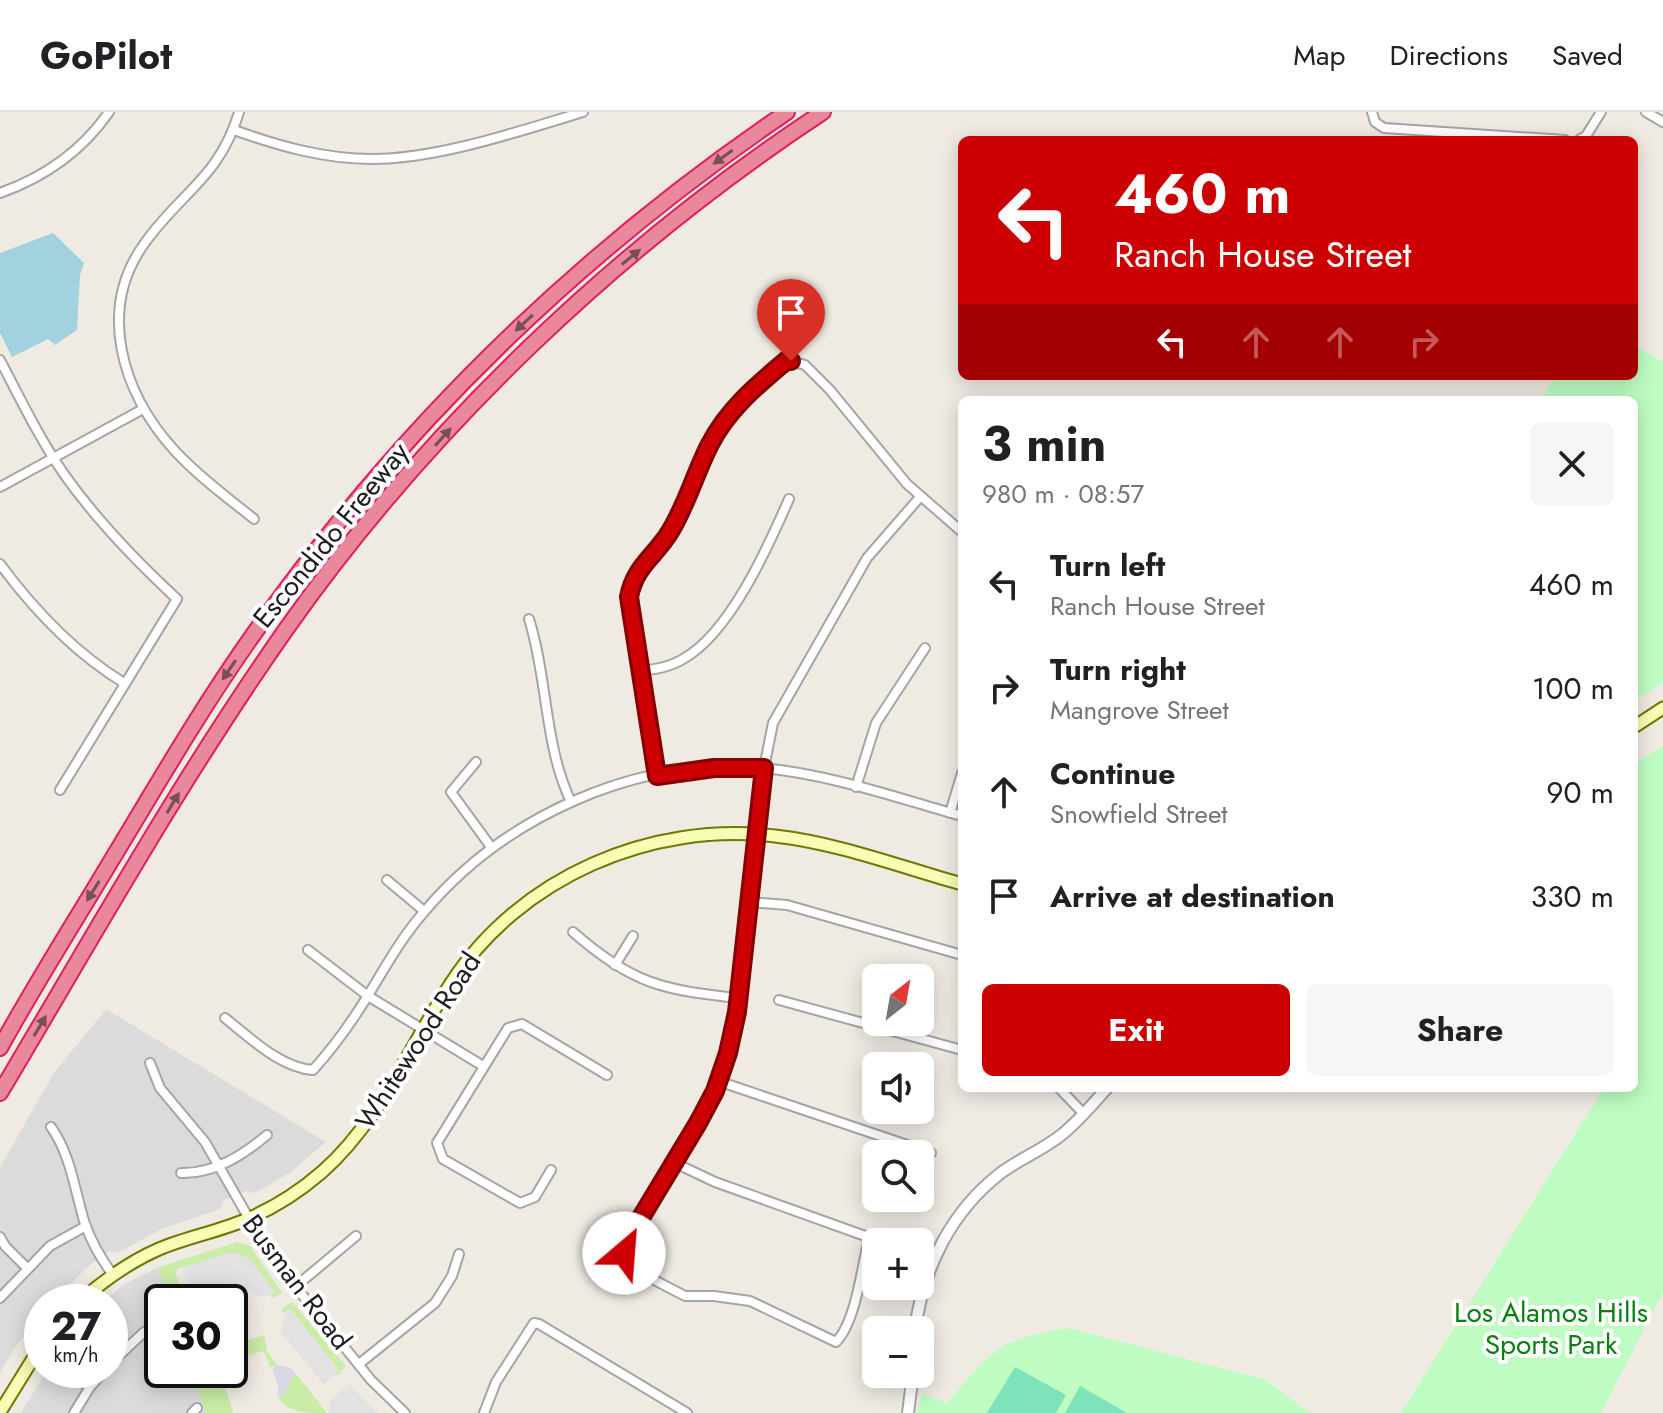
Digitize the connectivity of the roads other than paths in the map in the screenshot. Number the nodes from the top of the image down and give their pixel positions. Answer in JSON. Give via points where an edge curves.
{"nodes":[{"id":1,"x":109,"y":112,"type":"edge"},
{"id":2,"x":239,"y":112,"type":"edge"},
{"id":3,"x":583,"y":112,"type":"edge"},
{"id":4,"x":787,"y":112,"type":"edge"},
{"id":5,"x":823,"y":112,"type":"edge"},
{"id":6,"x":1372,"y":112,"type":"edge"},
{"id":7,"x":1601,"y":112,"type":"edge"},
{"id":8,"x":1646,"y":112,"type":"edge"},
{"id":9,"x":1663,"y":122,"type":"edge"},
{"id":10,"x":234,"y":130,"type":"junction"},
{"id":11,"x":1505,"y":136,"type":"edge"},
{"id":12,"x":1584,"y":136,"type":"edge"},
{"id":13,"x":0,"y":193,"type":"edge"},
{"id":14,"x":0,"y":360,"type":"edge"},
{"id":15,"x":143,"y":409,"type":"junction"},
{"id":16,"x":54,"y":459,"type":"junction"},
{"id":17,"x":0,"y":487,"type":"edge"},
{"id":18,"x":920,"y":497,"type":"junction"},
{"id":19,"x":789,"y":499,"type":"dead end"},
{"id":20,"x":254,"y":519,"type":"dead end"},
{"id":21,"x":958,"y":529,"type":"edge"},
{"id":22,"x":0,"y":564,"type":"edge"},
{"id":23,"x":529,"y":619,"type":"dead end"},
{"id":24,"x":925,"y":648,"type":"dead end"},
{"id":25,"x":641,"y":671,"type":"junction"},
{"id":26,"x":124,"y":683,"type":"junction"},
{"id":27,"x":1663,"y":708,"type":"edge"},
{"id":28,"x":1638,"y":724,"type":"edge"},
{"id":29,"x":476,"y":762,"type":"dead end"},
{"id":30,"x":764,"y":768,"type":"junction"},
{"id":31,"x":657,"y":776,"type":"junction"},
{"id":32,"x":958,"y":786,"type":"edge"},
{"id":33,"x":856,"y":787,"type":"junction"},
{"id":34,"x":60,"y":790,"type":"dead end"},
{"id":35,"x":571,"y":802,"type":"junction"},
{"id":36,"x":950,"y":813,"type":"junction"},
{"id":37,"x":958,"y":815,"type":"edge"},
{"id":38,"x":756,"y":834,"type":"junction"},
{"id":39,"x":491,"y":847,"type":"junction"},
{"id":40,"x":387,"y":880,"type":"dead end"},
{"id":41,"x":958,"y":883,"type":"edge"},
{"id":42,"x":749,"y":902,"type":"junction"},
{"id":43,"x":424,"y":911,"type":"junction"},
{"id":44,"x":573,"y":932,"type":"dead end"},
{"id":45,"x":633,"y":936,"type":"dead end"},
{"id":46,"x":308,"y":950,"type":"dead end"},
{"id":47,"x":958,"y":954,"type":"edge"},
{"id":48,"x":615,"y":965,"type":"junction"},
{"id":49,"x":368,"y":996,"type":"junction"},
{"id":50,"x":738,"y":998,"type":"junction"},
{"id":51,"x":779,"y":1000,"type":"dead end"},
{"id":52,"x":225,"y":1018,"type":"dead end"},
{"id":53,"x":423,"y":1029,"type":"junction"},
{"id":54,"x":0,"y":1048,"type":"edge"},
{"id":55,"x":958,"y":1049,"type":"edge"},
{"id":56,"x":150,"y":1063,"type":"dead end"},
{"id":57,"x":483,"y":1066,"type":"junction"},
{"id":58,"x":607,"y":1075,"type":"dead end"},
{"id":59,"x":718,"y":1081,"type":"junction"},
{"id":60,"x":1063,"y":1092,"type":"edge"},
{"id":61,"x":1103,"y":1092,"type":"edge"},
{"id":62,"x":0,"y":1093,"type":"edge"},
{"id":63,"x":1084,"y":1114,"type":"junction"},
{"id":64,"x":51,"y":1127,"type":"dead end"},
{"id":65,"x":267,"y":1135,"type":"dead end"},
{"id":66,"x":893,"y":1140,"type":"edge"},
{"id":67,"x":675,"y":1163,"type":"junction"},
{"id":68,"x":219,"y":1167,"type":"junction"},
{"id":69,"x":551,"y":1170,"type":"dead end"},
{"id":70,"x":181,"y":1173,"type":"dead end"},
{"id":71,"x":247,"y":1220,"type":"junction"},
{"id":72,"x":86,"y":1226,"type":"junction"},
{"id":73,"x":862,"y":1235,"type":"edge"},
{"id":74,"x":356,"y":1236,"type":"dead end"},
{"id":75,"x":0,"y":1237,"type":"edge"},
{"id":76,"x":459,"y":1254,"type":"dead end"},
{"id":77,"x":934,"y":1257,"type":"edge"},
{"id":78,"x":862,"y":1266,"type":"edge"},
{"id":79,"x":27,"y":1268,"type":"junction"},
{"id":80,"x":113,"y":1275,"type":"junction"},
{"id":81,"x":102,"y":1284,"type":"edge"},
{"id":82,"x":295,"y":1287,"type":"junction"},
{"id":83,"x":0,"y":1298,"type":"edge"},
{"id":84,"x":144,"y":1332,"type":"edge"},
{"id":85,"x":128,"y":1347,"type":"edge"},
{"id":86,"x":359,"y":1364,"type":"junction"},
{"id":87,"x":24,"y":1375,"type":"edge"},
{"id":88,"x":89,"y":1388,"type":"edge"},
{"id":89,"x":911,"y":1388,"type":"edge"},
{"id":90,"x":0,"y":1412,"type":"edge"},
{"id":91,"x":74,"y":1413,"type":"edge"},
{"id":92,"x":405,"y":1413,"type":"edge"},
{"id":93,"x":484,"y":1413,"type":"edge"},
{"id":94,"x":687,"y":1413,"type":"edge"},
{"id":95,"x":908,"y":1413,"type":"edge"}],
"edges":[{"from":1,"to":13,"type":"street","via":[[72,154]]},
{"from":2,"to":10,"type":"street"},
{"from":3,"to":10,"type":"street","via":[[448,149],[382,158],[305,151]]},
{"from":4,"to":54,"type":"highway","name":"Escondido Freeway","one_way":true,"via":[[663,201],[576,274],[418,428],[350,507],[216,689]]},
{"from":62,"to":5,"type":"highway","name":"Escondido Freeway","one_way":true,"via":[[222,723],[288,626],[387,501],[450,429],[567,313],[687,212]]},
{"from":6,"to":11,"type":"street","via":[[1384,128]]},
{"from":7,"to":12,"type":"street"},
{"from":8,"to":9,"type":"street"},
{"from":10,"to":15,"type":"street","via":[[210,171],[145,242],[124,281],[121,349]]},
{"from":14,"to":16,"type":"street"},
{"from":15,"to":16,"type":"street"},
{"from":15,"to":20,"type":"street","via":[[176,452]]},
{"from":16,"to":17,"type":"street"},
{"from":16,"to":26,"type":"street","via":[[105,527],[177,599]]},
{"from":18,"to":21,"type":"street"},
{"from":18,"to":25,"type":"street","via":[[830,390],[805,365],[787,360],[742,398],[710,443],[669,534],[632,580],[629,597]]},
{"from":18,"to":30,"type":"street","via":[[867,558],[820,639],[773,723]]},
{"from":19,"to":25,"type":"street","via":[[731,611],[707,642],[683,659]]},
{"from":22,"to":26,"type":"street","via":[[50,623]]},
{"from":23,"to":35,"type":"street","via":[[554,755]]},
{"from":24,"to":33,"type":"street","via":[[876,723]]},
{"from":25,"to":31,"type":"street"},
{"from":26,"to":34,"type":"street"},
{"from":27,"to":28,"type":"main road"},
{"from":29,"to":39,"type":"street","via":[[451,792]]},
{"from":30,"to":31,"type":"street"},
{"from":30,"to":33,"type":"street"},
{"from":30,"to":38,"type":"street"},
{"from":31,"to":35,"type":"street"},
{"from":32,"to":36,"type":"street"},
{"from":33,"to":36,"type":"street"},
{"from":35,"to":39,"type":"street"},
{"from":36,"to":37,"type":"street"},
{"from":38,"to":41,"type":"main road","name":"Whitewood Road","via":[[822,845]]},
{"from":38,"to":42,"type":"street"},
{"from":38,"to":53,"type":"main road","name":"Whitewood Road","via":[[660,841],[600,860],[552,885],[483,943]]},
{"from":39,"to":43,"type":"street"},
{"from":40,"to":43,"type":"street"},
{"from":42,"to":47,"type":"street","via":[[787,905]]},
{"from":42,"to":50,"type":"street"},
{"from":43,"to":49,"type":"street"},
{"from":44,"to":48,"type":"street"},
{"from":45,"to":48,"type":"street"},
{"from":46,"to":49,"type":"street"},
{"from":48,"to":50,"type":"street","via":[[674,991]]},
{"from":49,"to":52,"type":"street","via":[[313,1070],[299,1069]]},
{"from":49,"to":53,"type":"street"},
{"from":50,"to":59,"type":"street"},
{"from":51,"to":55,"type":"street"},
{"from":53,"to":57,"type":"street"},
{"from":53,"to":71,"type":"main road","name":"Whitewood Road","via":[[349,1146],[307,1185]]},
{"from":56,"to":68,"type":"street","name":"Busman Road","via":[[160,1088],[196,1129]]},
{"from":57,"to":58,"type":"street","via":[[508,1028],[522,1024]]},
{"from":57,"to":69,"type":"street","via":[[437,1143],[443,1159],[520,1203],[535,1197]]},
{"from":59,"to":66,"type":"street"},
{"from":59,"to":67,"type":"street"},
{"from":60,"to":63,"type":"street"},
{"from":61,"to":63,"type":"street"},
{"from":63,"to":77,"type":"street","via":[[977,1195]]},
{"from":64,"to":72,"type":"street","via":[[62,1142]]},
{"from":65,"to":68,"type":"street"},
{"from":67,"to":73,"type":"street"},
{"from":67,"to":78,"type":"street","via":[[625,1244],[623,1260],[635,1270],[685,1296],[750,1301],[836,1342],[844,1334]]},
{"from":68,"to":70,"type":"street"},
{"from":68,"to":71,"type":"street","name":"Busman Road"},
{"from":71,"to":80,"type":"main road","name":"Whitewood Road","via":[[160,1249]]},
{"from":71,"to":82,"type":"street","name":"Busman Road"},
{"from":72,"to":79,"type":"street","via":[[50,1246]]},
{"from":72,"to":80,"type":"street"},
{"from":74,"to":82,"type":"street"},
{"from":75,"to":79,"type":"street"},
{"from":76,"to":86,"type":"street","via":[[435,1303]]},
{"from":79,"to":83,"type":"street"},
{"from":80,"to":81,"type":"main road","name":"Whitewood Road"},
{"from":82,"to":86,"type":"street","name":"Busman Road"},
{"from":84,"to":85,"type":"street"},
{"from":86,"to":92,"type":"street","name":"Busman Road"},
{"from":87,"to":90,"type":"main road"},
{"from":88,"to":91,"type":"street"},
{"from":89,"to":95,"type":"street"},
{"from":93,"to":94,"type":"street","via":[[496,1382],[534,1323]]}]}
